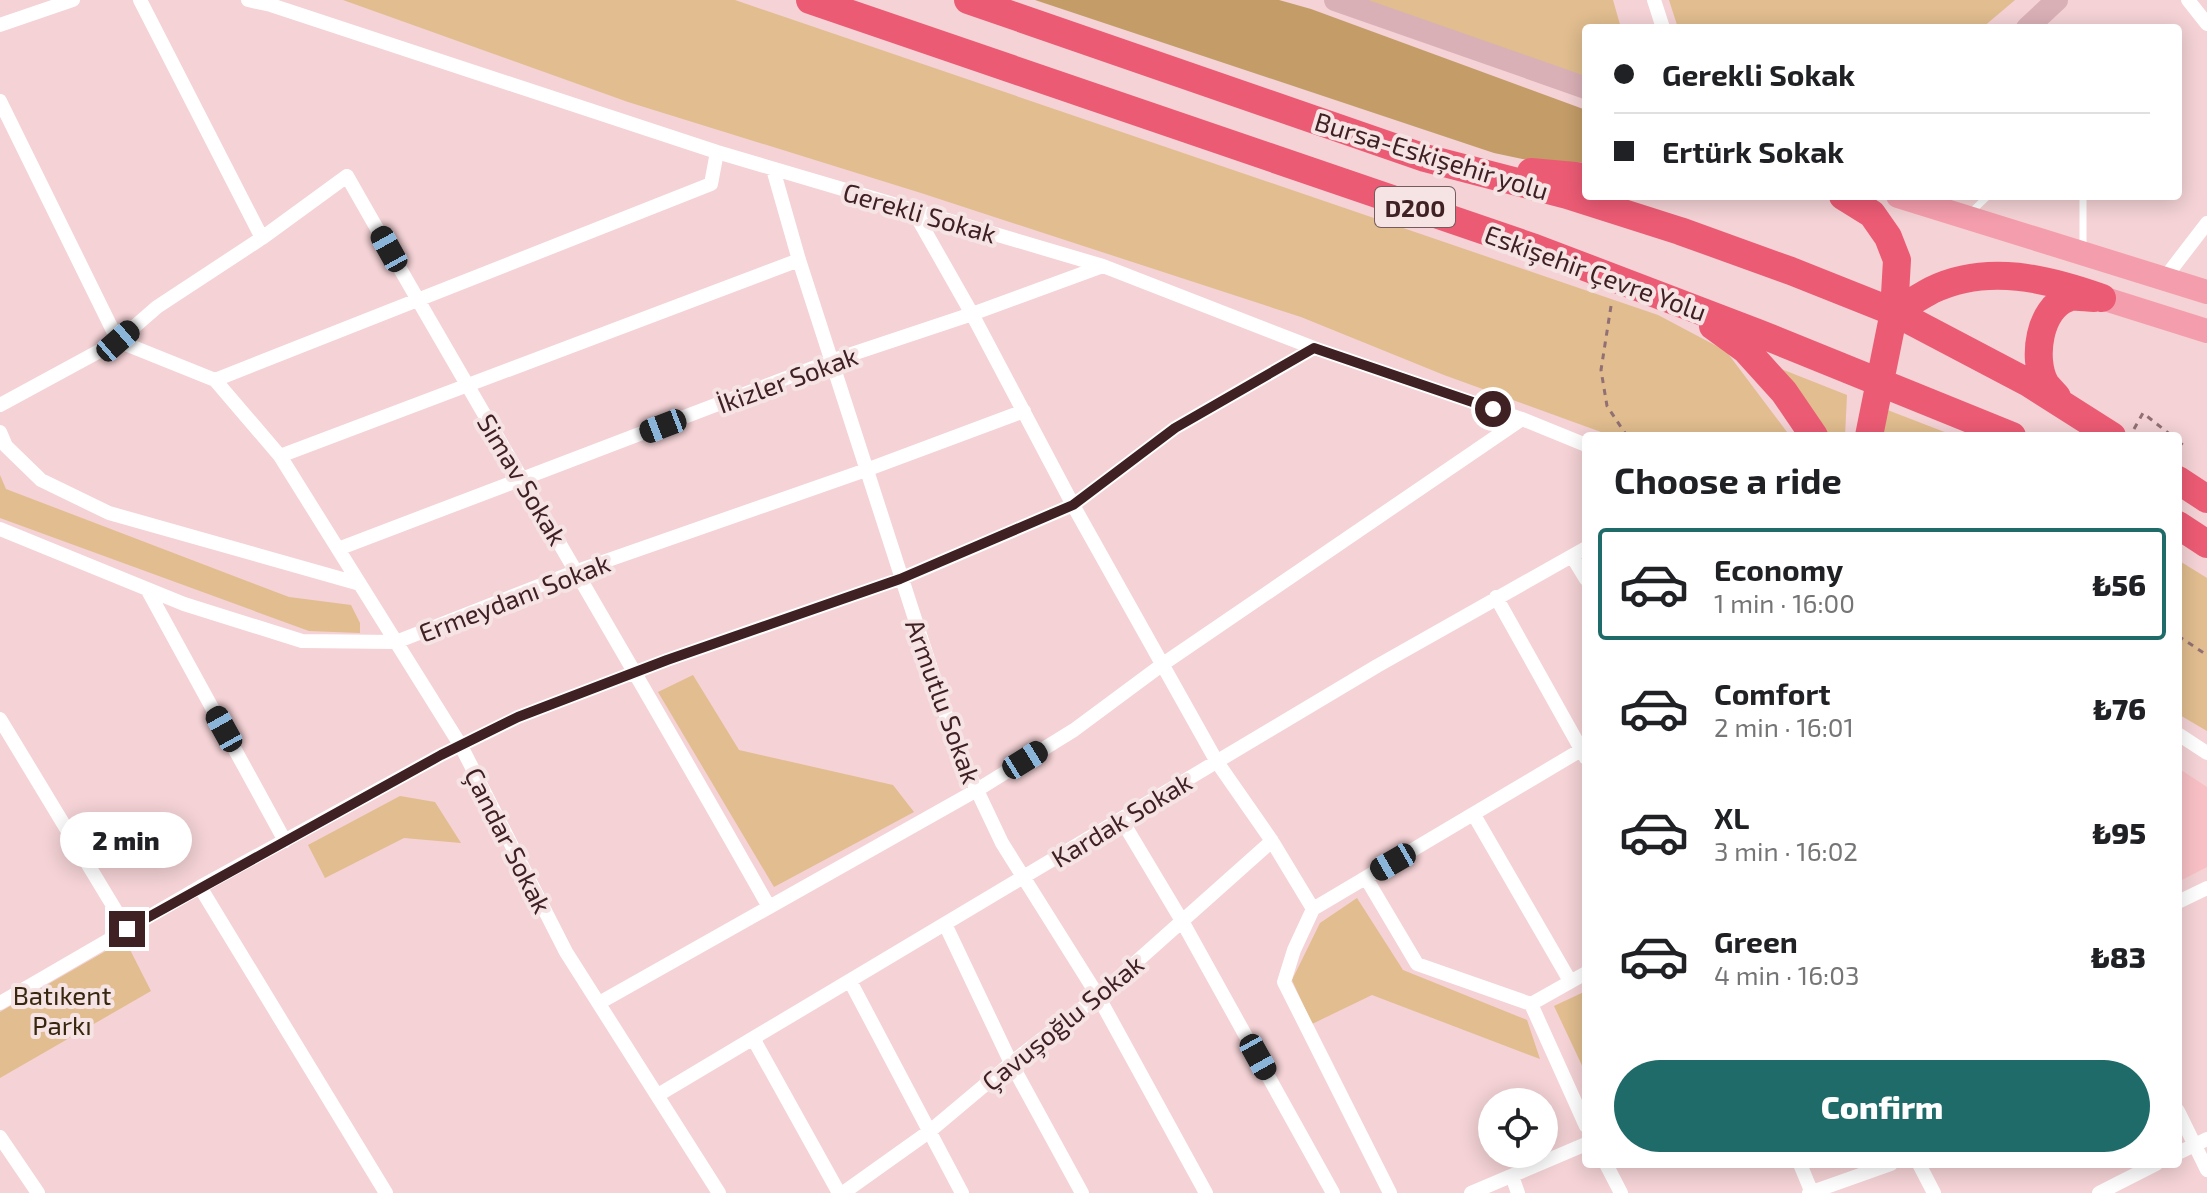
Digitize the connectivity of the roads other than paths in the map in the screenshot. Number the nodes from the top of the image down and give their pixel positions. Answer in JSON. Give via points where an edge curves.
{"nodes":[{"id":1,"x":73,"y":0,"type":"edge"},
{"id":2,"x":140,"y":0,"type":"edge"},
{"id":3,"x":248,"y":0,"type":"edge"},
{"id":4,"x":810,"y":0,"type":"edge"},
{"id":5,"x":968,"y":0,"type":"edge"},
{"id":6,"x":1335,"y":0,"type":"edge"},
{"id":7,"x":1654,"y":0,"type":"edge"},
{"id":8,"x":2057,"y":0,"type":"edge"},
{"id":9,"x":2188,"y":0,"type":"edge"},
{"id":10,"x":2,"y":20,"type":"edge"},
{"id":11,"x":1662,"y":24,"type":"edge"},
{"id":12,"x":2031,"y":24,"type":"edge"},
{"id":13,"x":2207,"y":24,"type":"edge"},
{"id":14,"x":1582,"y":87,"type":"edge"},
{"id":15,"x":0,"y":101,"type":"edge"},
{"id":16,"x":717,"y":152,"type":"junction"},
{"id":17,"x":1425,"y":158,"type":"junction"},
{"id":18,"x":773,"y":169,"type":"junction"},
{"id":19,"x":1582,"y":177,"type":"edge"},
{"id":20,"x":1582,"y":200,"type":"edge"},
{"id":21,"x":1583,"y":200,"type":"edge"},
{"id":22,"x":1849,"y":200,"type":"edge"},
{"id":23,"x":1925,"y":200,"type":"edge"},
{"id":24,"x":1984,"y":200,"type":"edge"},
{"id":25,"x":2083,"y":200,"type":"edge"},
{"id":26,"x":913,"y":210,"type":"junction"},
{"id":27,"x":1966,"y":217,"type":"junction"},
{"id":28,"x":2207,"y":223,"type":"edge"},
{"id":29,"x":262,"y":238,"type":"junction"},
{"id":30,"x":2083,"y":254,"type":"junction"},
{"id":31,"x":799,"y":260,"type":"junction"},
{"id":32,"x":1103,"y":266,"type":"junction"},
{"id":33,"x":2164,"y":279,"type":"junction"},
{"id":34,"x":2207,"y":292,"type":"edge"},
{"id":35,"x":417,"y":298,"type":"junction"},
{"id":36,"x":2102,"y":298,"type":"junction"},
{"id":37,"x":1683,"y":304,"type":"junction"},
{"id":38,"x":1894,"y":312,"type":"junction"},
{"id":39,"x":972,"y":314,"type":"junction"},
{"id":40,"x":2207,"y":331,"type":"edge"},
{"id":41,"x":118,"y":341,"type":"junction"},
{"id":42,"x":1314,"y":348,"type":"junction"},
{"id":43,"x":831,"y":361,"type":"junction"},
{"id":44,"x":215,"y":380,"type":"junction"},
{"id":45,"x":1880,"y":383,"type":"junction"},
{"id":46,"x":468,"y":387,"type":"junction"},
{"id":47,"x":2063,"y":404,"type":"junction"},
{"id":48,"x":0,"y":405,"type":"edge"},
{"id":49,"x":1024,"y":411,"type":"junction"},
{"id":50,"x":1522,"y":419,"type":"junction"},
{"id":51,"x":0,"y":432,"type":"edge"},
{"id":52,"x":1811,"y":432,"type":"edge"},
{"id":53,"x":1870,"y":432,"type":"edge"},
{"id":54,"x":2002,"y":432,"type":"edge"},
{"id":55,"x":2106,"y":432,"type":"edge"},
{"id":56,"x":1582,"y":443,"type":"edge"},
{"id":57,"x":280,"y":456,"type":"junction"},
{"id":58,"x":866,"y":470,"type":"junction"},
{"id":59,"x":523,"y":480,"type":"junction"},
{"id":60,"x":2182,"y":483,"type":"edge"},
{"id":61,"x":2207,"y":499,"type":"edge"},
{"id":62,"x":1073,"y":505,"type":"junction"},
{"id":63,"x":2182,"y":528,"type":"edge"},
{"id":64,"x":0,"y":529,"type":"edge"},
{"id":65,"x":2207,"y":544,"type":"edge"},
{"id":66,"x":338,"y":549,"type":"junction"},
{"id":67,"x":1582,"y":550,"type":"edge"},
{"id":68,"x":1572,"y":556,"type":"junction"},
{"id":69,"x":577,"y":571,"type":"junction"},
{"id":70,"x":1582,"y":572,"type":"edge"},
{"id":71,"x":900,"y":579,"type":"junction"},
{"id":72,"x":360,"y":584,"type":"junction"},
{"id":73,"x":147,"y":589,"type":"junction"},
{"id":74,"x":1496,"y":597,"type":"junction"},
{"id":75,"x":396,"y":642,"type":"junction"},
{"id":76,"x":1163,"y":664,"type":"junction"},
{"id":77,"x":636,"y":671,"type":"junction"},
{"id":78,"x":0,"y":719,"type":"edge"},
{"id":79,"x":2182,"y":737,"type":"edge"},
{"id":80,"x":461,"y":746,"type":"junction"},
{"id":81,"x":1582,"y":748,"type":"edge"},
{"id":82,"x":1582,"y":753,"type":"edge"},
{"id":83,"x":2207,"y":753,"type":"edge"},
{"id":84,"x":1217,"y":762,"type":"junction"},
{"id":85,"x":977,"y":790,"type":"junction"},
{"id":86,"x":1474,"y":815,"type":"junction"},
{"id":87,"x":1121,"y":819,"type":"junction"},
{"id":88,"x":285,"y":841,"type":"junction"},
{"id":89,"x":1272,"y":841,"type":"junction"},
{"id":90,"x":1025,"y":877,"type":"junction"},
{"id":91,"x":1366,"y":878,"type":"junction"},
{"id":92,"x":200,"y":887,"type":"junction"},
{"id":93,"x":2207,"y":888,"type":"edge"},
{"id":94,"x":2182,"y":900,"type":"edge"},
{"id":95,"x":769,"y":907,"type":"junction"},
{"id":96,"x":1313,"y":909,"type":"junction"},
{"id":97,"x":1182,"y":921,"type":"junction"},
{"id":98,"x":945,"y":924,"type":"junction"},
{"id":99,"x":127,"y":929,"type":"junction"},
{"id":100,"x":1582,"y":975,"type":"edge"},
{"id":101,"x":850,"y":981,"type":"junction"},
{"id":102,"x":1570,"y":981,"type":"junction"},
{"id":103,"x":1098,"y":996,"type":"junction"},
{"id":104,"x":0,"y":1003,"type":"edge"},
{"id":105,"x":599,"y":1003,"type":"junction"},
{"id":106,"x":1531,"y":1004,"type":"junction"},
{"id":107,"x":754,"y":1040,"type":"junction"},
{"id":108,"x":1011,"y":1063,"type":"junction"},
{"id":109,"x":658,"y":1095,"type":"junction"},
{"id":110,"x":2182,"y":1116,"type":"edge"},
{"id":111,"x":1582,"y":1117,"type":"edge"},
{"id":112,"x":930,"y":1131,"type":"junction"},
{"id":113,"x":0,"y":1137,"type":"edge"},
{"id":114,"x":2201,"y":1142,"type":"edge"},
{"id":115,"x":1582,"y":1146,"type":"edge"},
{"id":116,"x":2182,"y":1151,"type":"edge"},
{"id":117,"x":1608,"y":1168,"type":"edge"},
{"id":118,"x":1802,"y":1168,"type":"edge"},
{"id":119,"x":1880,"y":1168,"type":"edge"},
{"id":120,"x":1921,"y":1168,"type":"edge"},
{"id":121,"x":2148,"y":1168,"type":"edge"},
{"id":122,"x":2207,"y":1170,"type":"edge"},
{"id":123,"x":1512,"y":1176,"type":"junction"},
{"id":124,"x":38,"y":1193,"type":"edge"},
{"id":125,"x":386,"y":1193,"type":"edge"},
{"id":126,"x":719,"y":1193,"type":"edge"},
{"id":127,"x":841,"y":1193,"type":"edge"},
{"id":128,"x":962,"y":1193,"type":"edge"},
{"id":129,"x":1082,"y":1193,"type":"edge"},
{"id":130,"x":1206,"y":1193,"type":"edge"},
{"id":131,"x":1333,"y":1193,"type":"edge"},
{"id":132,"x":1390,"y":1193,"type":"edge"},
{"id":133,"x":1471,"y":1193,"type":"edge"},
{"id":134,"x":1518,"y":1193,"type":"edge"},
{"id":135,"x":1621,"y":1193,"type":"edge"},
{"id":136,"x":1811,"y":1193,"type":"edge"},
{"id":137,"x":1934,"y":1193,"type":"edge"},
{"id":138,"x":2099,"y":1193,"type":"edge"}],
"edges":[{"from":1,"to":10,"type":"street"},
{"from":2,"to":29,"type":"street"},
{"from":3,"to":16,"type":"street","name":"Gerekli Sokak"},
{"from":4,"to":37,"type":"highway","name":"Eskişehir Çevre Yolu","number":"D200","via":[[1507,238]]},
{"from":5,"to":17,"type":"highway","name":"Bursa-Eskişehir yolu","number":"D200"},
{"from":6,"to":14,"type":"street"},
{"from":7,"to":11,"type":"street"},
{"from":8,"to":12,"type":"street"},
{"from":9,"to":13,"type":"street"},
{"from":15,"to":41,"type":"street"},
{"from":16,"to":18,"type":"street","name":"Gerekli Sokak"},
{"from":16,"to":35,"type":"street","via":[[711,184]]},
{"from":17,"to":19,"type":"highway"},
{"from":17,"to":20,"type":"highway","name":"Bursa-Eskişehir yolu","number":"D200"},
{"from":18,"to":26,"type":"street","name":"Gerekli Sokak"},
{"from":18,"to":31,"type":"street","name":"Armutlu Sokak"},
{"from":21,"to":38,"type":"highway","name":"Bursa-Eskişehir yolu","number":"D200"},
{"from":22,"to":38,"type":"highway","via":[[1872,214],[1888,237],[1897,260]]},
{"from":23,"to":27,"type":"main road"},
{"from":24,"to":27,"type":"lane"},
{"from":25,"to":30,"type":"lane"},
{"from":26,"to":32,"type":"street","name":"Gerekli Sokak"},
{"from":26,"to":39,"type":"street"},
{"from":27,"to":30,"type":"main road"},
{"from":28,"to":33,"type":"street"},
{"from":29,"to":35,"type":"street","name":"Simav Sokak","via":[[347,176]]},
{"from":29,"to":41,"type":"street","via":[[157,307]]},
{"from":30,"to":33,"type":"main road"},
{"from":31,"to":43,"type":"street","name":"Armutlu Sokak"},
{"from":31,"to":46,"type":"street"},
{"from":32,"to":39,"type":"street","name":"İkizler Sokak"},
{"from":32,"to":42,"type":"street","name":"Gerekli Sokak"},
{"from":33,"to":34,"type":"main road"},
{"from":35,"to":44,"type":"street"},
{"from":35,"to":46,"type":"street","name":"Simav Sokak"},
{"from":36,"to":38,"type":"highway","via":[[2052,281],[1971,278],[1934,289]]},
{"from":36,"to":40,"type":"main road"},
{"from":36,"to":47,"type":"highway","via":[[2070,297],[2054,306],[2042,333],[2038,361],[2045,383]]},
{"from":37,"to":45,"type":"highway","name":"Eskişehir Çevre Yolu","number":"D200"},
{"from":37,"to":52,"type":"highway","via":[[1746,350]]},
{"from":38,"to":45,"type":"highway"},
{"from":38,"to":47,"type":"highway","number":"D200"},
{"from":39,"to":43,"type":"street","name":"İkizler Sokak"},
{"from":39,"to":49,"type":"street"},
{"from":41,"to":44,"type":"street","name":"Çandar Sokak"},
{"from":41,"to":48,"type":"street"},
{"from":42,"to":50,"type":"street","name":"Gerekli Sokak"},
{"from":42,"to":62,"type":"street","via":[[1175,428]]},
{"from":43,"to":58,"type":"street","name":"Armutlu Sokak"},
{"from":43,"to":59,"type":"street","name":"İkizler Sokak"},
{"from":44,"to":57,"type":"street","name":"Çandar Sokak"},
{"from":45,"to":53,"type":"highway"},
{"from":45,"to":54,"type":"highway","name":"Eskişehir Çevre Yolu","number":"D200"},
{"from":46,"to":57,"type":"street"},
{"from":46,"to":59,"type":"street","name":"Simav Sokak"},
{"from":47,"to":55,"type":"highway","number":"D200"},
{"from":49,"to":58,"type":"street","name":"Ermeydanı Sokak"},
{"from":49,"to":62,"type":"street"},
{"from":50,"to":56,"type":"street","name":"Gerekli Sokak"},
{"from":50,"to":76,"type":"street"},
{"from":51,"to":72,"type":"street","via":[[6,446],[41,480],[109,513]]},
{"from":57,"to":66,"type":"street","name":"Çandar Sokak"},
{"from":58,"to":69,"type":"street","name":"Ermeydanı Sokak"},
{"from":58,"to":71,"type":"street","name":"Armutlu Sokak"},
{"from":59,"to":66,"type":"street","name":"İkizler Sokak"},
{"from":59,"to":69,"type":"street","name":"Simav Sokak"},
{"from":60,"to":61,"type":"highway"},
{"from":62,"to":71,"type":"street"},
{"from":62,"to":76,"type":"street"},
{"from":63,"to":65,"type":"highway"},
{"from":64,"to":73,"type":"street","name":"Ermeydanı Sokak"},
{"from":66,"to":72,"type":"street","name":"Çandar Sokak"},
{"from":67,"to":68,"type":"street","name":"Kardak Sokak"},
{"from":68,"to":70,"type":"street"},
{"from":68,"to":74,"type":"street","name":"Kardak Sokak"},
{"from":69,"to":75,"type":"street","name":"Ermeydanı Sokak"},
{"from":69,"to":77,"type":"street","name":"Simav Sokak"},
{"from":71,"to":77,"type":"street"},
{"from":71,"to":85,"type":"street","name":"Armutlu Sokak","via":[[956,746]]},
{"from":72,"to":75,"type":"street","name":"Çandar Sokak"},
{"from":73,"to":75,"type":"street","name":"Ermeydanı Sokak","via":[[302,641]]},
{"from":73,"to":88,"type":"street"},
{"from":74,"to":81,"type":"street"},
{"from":74,"to":84,"type":"street","name":"Kardak Sokak"},
{"from":75,"to":80,"type":"street","name":"Çandar Sokak"},
{"from":76,"to":84,"type":"street"},
{"from":76,"to":85,"type":"street","via":[[1074,730]]},
{"from":77,"to":80,"type":"street","via":[[518,717]]},
{"from":77,"to":95,"type":"street","name":"Simav Sokak"},
{"from":78,"to":99,"type":"street"},
{"from":79,"to":83,"type":"street"},
{"from":80,"to":88,"type":"street"},
{"from":80,"to":105,"type":"street","name":"Çandar Sokak","via":[[566,952]]},
{"from":82,"to":86,"type":"street"},
{"from":84,"to":87,"type":"street","name":"Kardak Sokak"},
{"from":84,"to":89,"type":"street"},
{"from":85,"to":90,"type":"street","name":"Armutlu Sokak"},
{"from":85,"to":95,"type":"street"},
{"from":86,"to":91,"type":"street"},
{"from":86,"to":102,"type":"street"},
{"from":87,"to":90,"type":"street","name":"Kardak Sokak"},
{"from":87,"to":97,"type":"street"},
{"from":88,"to":92,"type":"street"},
{"from":89,"to":96,"type":"street"},
{"from":89,"to":97,"type":"street","name":"Çavuşoğlu Sokak"},
{"from":90,"to":98,"type":"street","name":"Kardak Sokak"},
{"from":90,"to":103,"type":"street","name":"Armutlu Sokak"},
{"from":91,"to":96,"type":"street"},
{"from":91,"to":106,"type":"street","via":[[1417,964]]},
{"from":92,"to":99,"type":"street"},
{"from":92,"to":125,"type":"street"},
{"from":93,"to":94,"type":"street"},
{"from":95,"to":105,"type":"street"},
{"from":96,"to":132,"type":"street","via":[[1284,982]]},
{"from":97,"to":103,"type":"street","name":"Çavuşoğlu Sokak"},
{"from":97,"to":131,"type":"street"},
{"from":98,"to":101,"type":"street","name":"Kardak Sokak"},
{"from":98,"to":108,"type":"street"},
{"from":99,"to":104,"type":"street"},
{"from":100,"to":102,"type":"street"},
{"from":101,"to":107,"type":"street","name":"Kardak Sokak"},
{"from":101,"to":112,"type":"street"},
{"from":102,"to":106,"type":"street"},
{"from":103,"to":108,"type":"street","name":"Çavuşoğlu Sokak"},
{"from":103,"to":130,"type":"street","name":"Armutlu Sokak"},
{"from":105,"to":109,"type":"street","name":"Çandar Sokak"},
{"from":106,"to":111,"type":"street"},
{"from":107,"to":109,"type":"street","name":"Kardak Sokak"},
{"from":107,"to":127,"type":"street"},
{"from":108,"to":112,"type":"street","name":"Çavuşoğlu Sokak"},
{"from":108,"to":129,"type":"street"},
{"from":109,"to":126,"type":"street","name":"Çandar Sokak"},
{"from":110,"to":114,"type":"street"},
{"from":112,"to":127,"type":"street","name":"Çavuşoğlu Sokak"},
{"from":112,"to":128,"type":"street"},
{"from":113,"to":124,"type":"street"},
{"from":114,"to":116,"type":"street"},
{"from":114,"to":122,"type":"street"},
{"from":115,"to":123,"type":"street"},
{"from":117,"to":135,"type":"street"},
{"from":118,"to":136,"type":"street"},
{"from":119,"to":136,"type":"street"},
{"from":120,"to":137,"type":"street"},
{"from":121,"to":138,"type":"street"},
{"from":123,"to":133,"type":"street"},
{"from":123,"to":134,"type":"street"}]}
